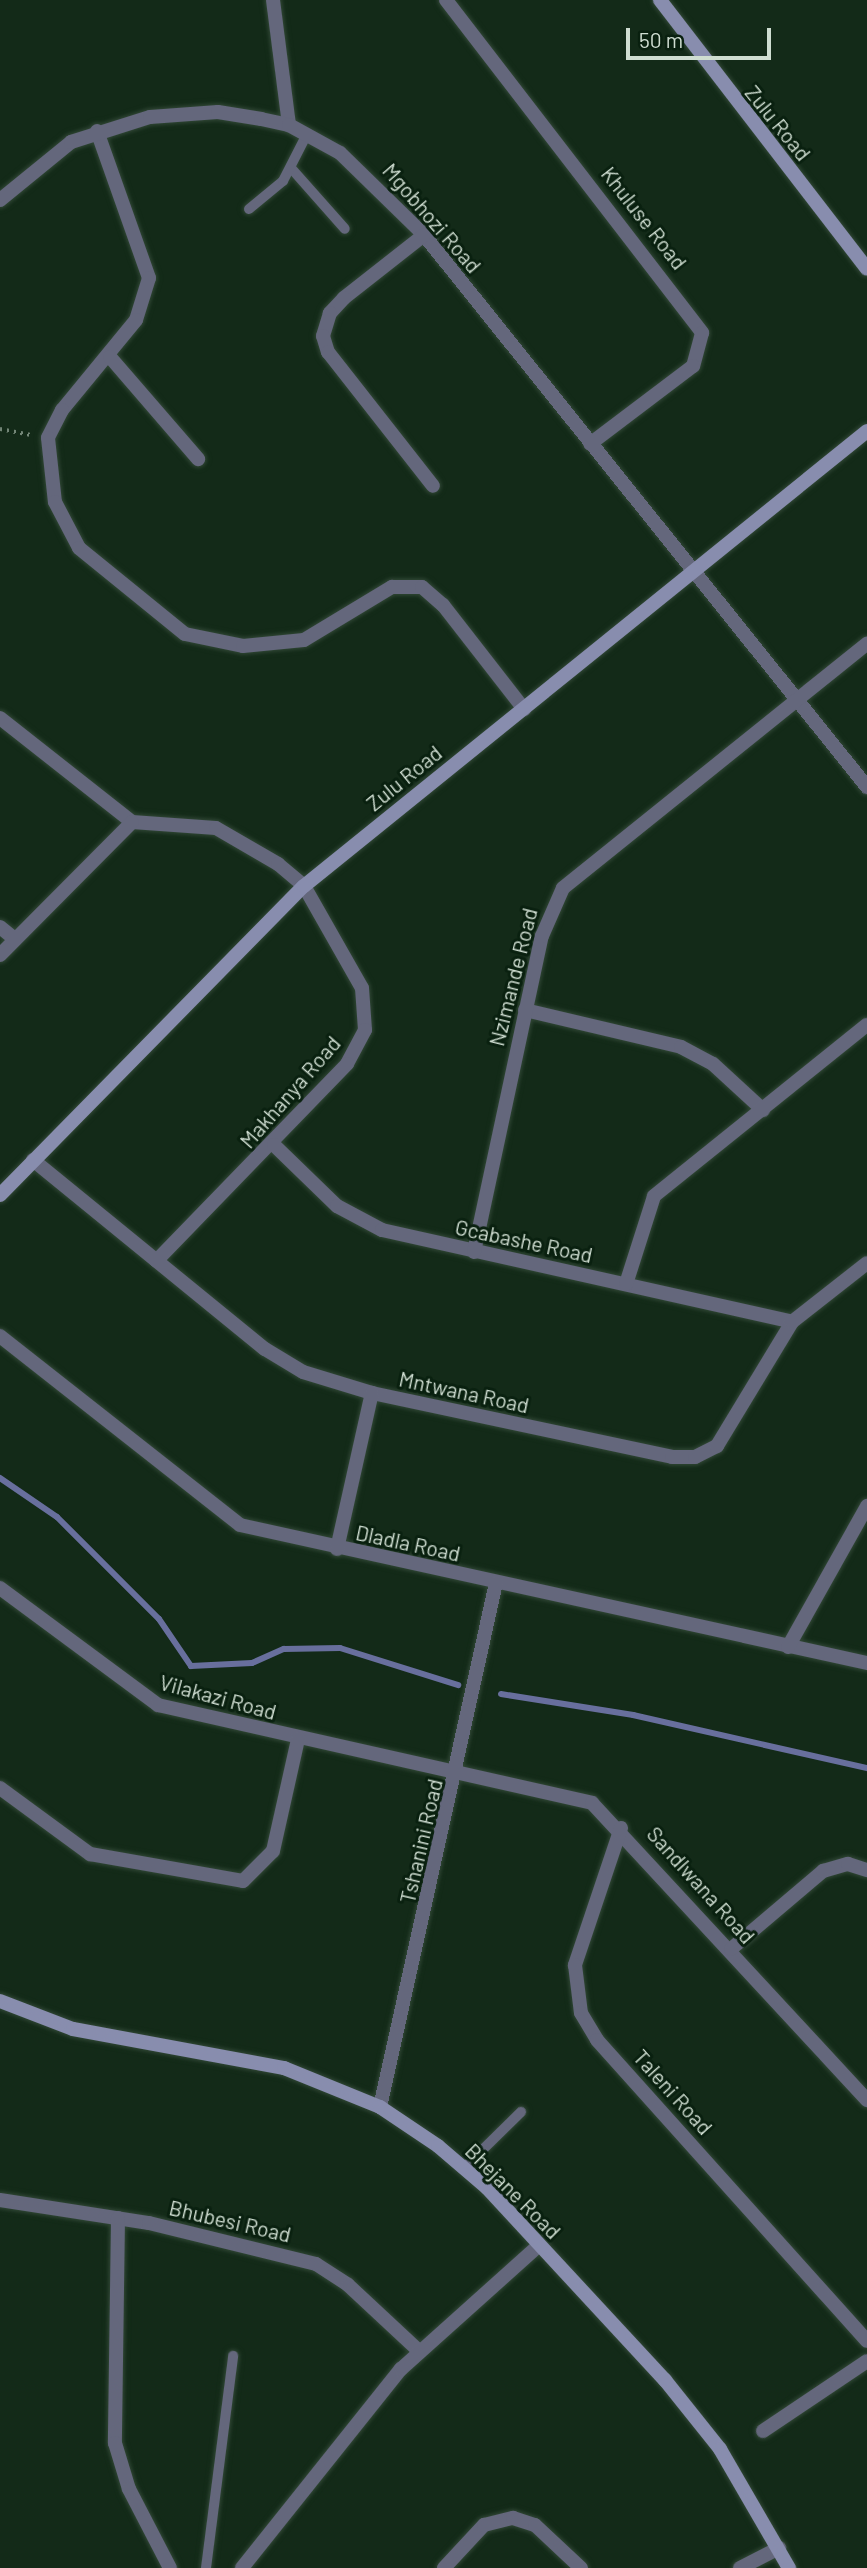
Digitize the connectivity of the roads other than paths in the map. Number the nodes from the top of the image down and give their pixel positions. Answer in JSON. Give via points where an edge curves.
{"nodes":[{"id":1,"x":273,"y":0,"type":"edge"},
{"id":2,"x":446,"y":0,"type":"edge"},
{"id":3,"x":660,"y":0,"type":"edge"},
{"id":4,"x":289,"y":125,"type":"junction"},
{"id":5,"x":97,"y":131,"type":"junction"},
{"id":6,"x":307,"y":134,"type":"junction"},
{"id":7,"x":291,"y":168,"type":"junction"},
{"id":8,"x":0,"y":200,"type":"edge"},
{"id":9,"x":249,"y":209,"type":"dead end"},
{"id":10,"x":345,"y":229,"type":"dead end"},
{"id":11,"x":424,"y":236,"type":"junction"},
{"id":12,"x":867,"y":269,"type":"edge"},
{"id":13,"x":110,"y":357,"type":"junction"},
{"id":14,"x":867,"y":431,"type":"edge"},
{"id":15,"x":590,"y":444,"type":"junction"},
{"id":16,"x":198,"y":459,"type":"dead end"},
{"id":17,"x":433,"y":486,"type":"dead end"},
{"id":18,"x":695,"y":575,"type":"junction"},
{"id":19,"x":867,"y":644,"type":"edge"},
{"id":20,"x":798,"y":698,"type":"junction"},
{"id":21,"x":524,"y":709,"type":"junction"},
{"id":22,"x":0,"y":718,"type":"edge"},
{"id":23,"x":867,"y":787,"type":"edge"},
{"id":24,"x":132,"y":822,"type":"junction"},
{"id":25,"x":304,"y":886,"type":"junction"},
{"id":26,"x":0,"y":927,"type":"edge"},
{"id":27,"x":15,"y":939,"type":"junction"},
{"id":28,"x":0,"y":955,"type":"edge"},
{"id":29,"x":524,"y":1010,"type":"junction"},
{"id":30,"x":865,"y":1031,"type":"edge"},
{"id":31,"x":763,"y":1110,"type":"junction"},
{"id":32,"x":274,"y":1145,"type":"junction"},
{"id":33,"x":33,"y":1160,"type":"junction"},
{"id":34,"x":0,"y":1195,"type":"edge"},
{"id":35,"x":474,"y":1252,"type":"junction"},
{"id":36,"x":156,"y":1261,"type":"junction"},
{"id":37,"x":867,"y":1263,"type":"edge"},
{"id":38,"x":626,"y":1284,"type":"junction"},
{"id":39,"x":792,"y":1322,"type":"junction"},
{"id":40,"x":0,"y":1336,"type":"edge"},
{"id":41,"x":372,"y":1394,"type":"junction"},
{"id":42,"x":867,"y":1506,"type":"edge"},
{"id":43,"x":337,"y":1549,"type":"junction"},
{"id":44,"x":496,"y":1583,"type":"junction"},
{"id":45,"x":0,"y":1588,"type":"edge"},
{"id":46,"x":788,"y":1647,"type":"junction"},
{"id":47,"x":867,"y":1664,"type":"edge"},
{"id":48,"x":298,"y":1740,"type":"junction"},
{"id":49,"x":459,"y":1774,"type":"junction"},
{"id":50,"x":0,"y":1788,"type":"edge"},
{"id":51,"x":621,"y":1828,"type":"junction"},
{"id":52,"x":867,"y":1870,"type":"edge"},
{"id":53,"x":731,"y":1949,"type":"junction"},
{"id":54,"x":0,"y":2001,"type":"edge"},
{"id":55,"x":867,"y":2100,"type":"edge"},
{"id":56,"x":380,"y":2108,"type":"junction"},
{"id":57,"x":521,"y":2112,"type":"dead end"},
{"id":58,"x":464,"y":2168,"type":"junction"},
{"id":59,"x":0,"y":2200,"type":"edge"},
{"id":60,"x":118,"y":2218,"type":"junction"},
{"id":61,"x":538,"y":2246,"type":"junction"},
{"id":62,"x":867,"y":2342,"type":"edge"},
{"id":63,"x":419,"y":2351,"type":"junction"},
{"id":64,"x":233,"y":2356,"type":"dead end"},
{"id":65,"x":867,"y":2361,"type":"edge"},
{"id":66,"x":763,"y":2431,"type":"dead end"},
{"id":67,"x":779,"y":2548,"type":"junction"},
{"id":68,"x":170,"y":2568,"type":"edge"},
{"id":69,"x":206,"y":2568,"type":"edge"},
{"id":70,"x":242,"y":2568,"type":"edge"},
{"id":71,"x":444,"y":2568,"type":"edge"},
{"id":72,"x":581,"y":2568,"type":"edge"},
{"id":73,"x":740,"y":2568,"type":"edge"},
{"id":74,"x":789,"y":2568,"type":"edge"}],
"edges":[{"from":1,"to":4,"type":"street"},
{"from":2,"to":15,"type":"street","name":"Khuluse Road","via":[[702,333],[693,366]]},
{"from":3,"to":12,"type":"street","name":"Zulu Road"},
{"from":4,"to":5,"type":"street","name":"Mgobhozi Road","via":[[187,112]]},
{"from":4,"to":6,"type":"street","name":"Mgobhozi Road"},
{"from":5,"to":8,"type":"street","name":"Mgobhozi Road","via":[[45,158]]},
{"from":5,"to":13,"type":"street","via":[[149,278],[136,320]]},
{"from":6,"to":7,"type":"lane"},
{"from":6,"to":11,"type":"street","name":"Mgobhozi Road","via":[[372,177]]},
{"from":7,"to":9,"type":"lane"},
{"from":7,"to":10,"type":"lane"},
{"from":11,"to":15,"type":"street","name":"Mgobhozi Road"},
{"from":11,"to":17,"type":"street","via":[[344,298],[330,313],[323,336],[328,352]]},
{"from":13,"to":16,"type":"street"},
{"from":13,"to":21,"type":"street","via":[[62,410],[48,438],[55,502],[79,548],[185,634],[277,646],[326,630],[392,587],[422,587],[443,605]]},
{"from":14,"to":18,"type":"street","name":"Zulu Road"},
{"from":15,"to":18,"type":"street","name":"Mgobhozi Road"},
{"from":18,"to":20,"type":"street","name":"Mgobhozi Road"},
{"from":18,"to":21,"type":"street","name":"Zulu Road"},
{"from":19,"to":20,"type":"street","name":"Nzimande Road"},
{"from":20,"to":23,"type":"street","name":"Mgobhozi Road"},
{"from":20,"to":29,"type":"street","name":"Nzimande Road","via":[[563,888],[548,916]]},
{"from":21,"to":25,"type":"street","name":"Zulu Road"},
{"from":22,"to":24,"type":"street"},
{"from":24,"to":25,"type":"street","via":[[230,833]]},
{"from":24,"to":27,"type":"street"},
{"from":25,"to":32,"type":"street","name":"Makhanya Road","via":[[358,974],[365,1030],[347,1064]]},
{"from":25,"to":33,"type":"street","name":"Zulu Road"},
{"from":26,"to":27,"type":"street"},
{"from":27,"to":28,"type":"street"},
{"from":29,"to":31,"type":"street","via":[[681,1046],[713,1064]]},
{"from":29,"to":35,"type":"street","name":"Nzimande Road"},
{"from":30,"to":31,"type":"street"},
{"from":31,"to":38,"type":"street","via":[[654,1196]]},
{"from":32,"to":35,"type":"street","name":"Gcabashe Road","via":[[358,1219],[412,1240]]},
{"from":32,"to":36,"type":"street","name":"Makhanya Road"},
{"from":33,"to":34,"type":"street","name":"Zulu Road"},
{"from":33,"to":36,"type":"street","name":"Mntwana Road"},
{"from":35,"to":38,"type":"street","name":"Gcabashe Road"},
{"from":36,"to":41,"type":"street","name":"Mntwana Road","via":[[277,1358]]},
{"from":37,"to":39,"type":"street","name":"Mntwana Road"},
{"from":38,"to":39,"type":"street","name":"Gcabashe Road"},
{"from":39,"to":41,"type":"street","name":"Mntwana Road","via":[[717,1446],[695,1457]]},
{"from":40,"to":43,"type":"street","name":"Dladla Road","via":[[232,1520]]},
{"from":41,"to":43,"type":"street"},
{"from":42,"to":46,"type":"street"},
{"from":43,"to":44,"type":"street","name":"Dladla Road"},
{"from":44,"to":46,"type":"street","name":"Dladla Road"},
{"from":44,"to":49,"type":"street","name":"Tshanini Road"},
{"from":45,"to":48,"type":"street","name":"Vilakazi Road","via":[[146,1700]]},
{"from":46,"to":47,"type":"street","name":"Dladla Road"},
{"from":48,"to":49,"type":"street","name":"Vilakazi Road"},
{"from":48,"to":50,"type":"street","via":[[273,1851],[243,1881],[90,1854]]},
{"from":49,"to":51,"type":"street","name":"Sandlwana Road","via":[[578,1797]]},
{"from":49,"to":56,"type":"street","name":"Tshanini Road"},
{"from":51,"to":53,"type":"street","name":"Sandlwana Road"},
{"from":51,"to":62,"type":"street","name":"Taleni Road","via":[[575,1965],[581,2013],[597,2040]]},
{"from":52,"to":53,"type":"street","via":[[848,1864],[823,1871]]},
{"from":53,"to":55,"type":"street","name":"Sandlwana Road"},
{"from":54,"to":56,"type":"street","name":"Bhejane Road","via":[[73,2029],[284,2068]]},
{"from":56,"to":58,"type":"street","name":"Bhejane Road"},
{"from":57,"to":58,"type":"lane"},
{"from":58,"to":61,"type":"street","name":"Bhejane Road"},
{"from":59,"to":60,"type":"street","name":"Bhubesi Road"},
{"from":60,"to":63,"type":"street","name":"Bhubesi Road","via":[[316,2264],[348,2284]]},
{"from":60,"to":68,"type":"street","via":[[115,2443],[129,2489]]},
{"from":61,"to":63,"type":"street"},
{"from":61,"to":67,"type":"street","name":"Bhejane Road","via":[[694,2415]]},
{"from":63,"to":70,"type":"street"},
{"from":64,"to":69,"type":"lane"},
{"from":65,"to":66,"type":"street"},
{"from":67,"to":73,"type":"street"},
{"from":67,"to":74,"type":"street","name":"Bhejane Road"},
{"from":71,"to":72,"type":"street","via":[[473,2533],[505,2518],[535,2525]]}]}
